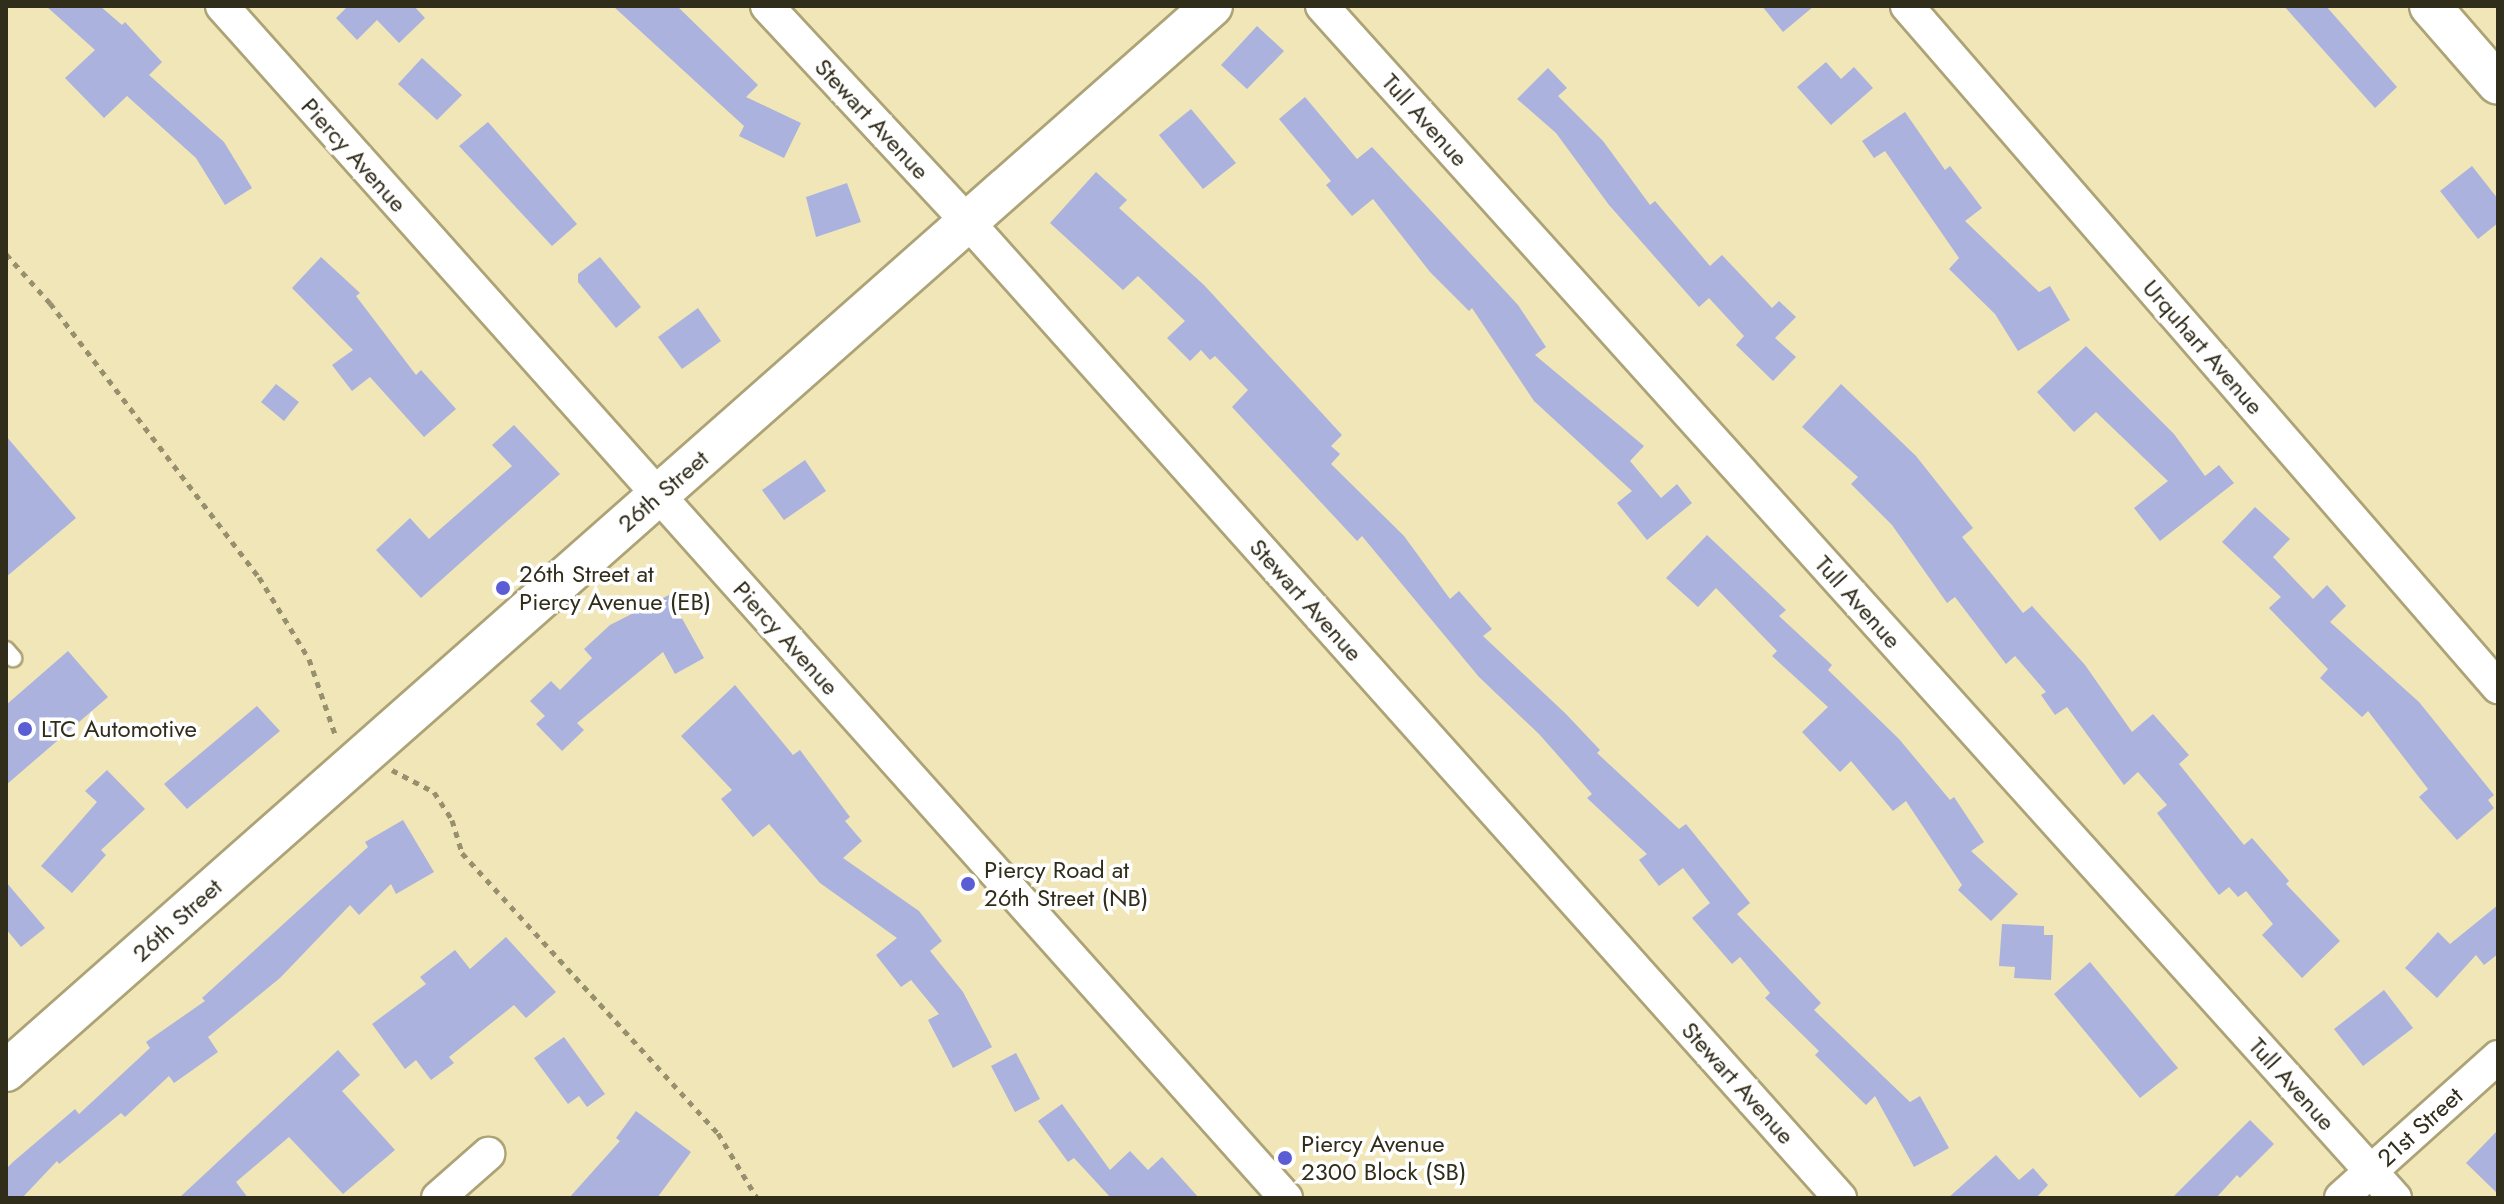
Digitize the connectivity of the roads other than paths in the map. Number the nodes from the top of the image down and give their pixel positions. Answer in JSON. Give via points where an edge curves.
{"nodes":[{"id":1,"x":222,"y":6,"type":"edge"},
{"id":2,"x":767,"y":6,"type":"edge"},
{"id":3,"x":1212,"y":6,"type":"edge"},
{"id":4,"x":1322,"y":6,"type":"edge"},
{"id":5,"x":1907,"y":6,"type":"edge"},
{"id":6,"x":2430,"y":6,"type":"edge"},
{"id":7,"x":2498,"y":84,"type":"edge"},
{"id":8,"x":968,"y":222,"type":"junction"},
{"id":9,"x":658,"y":495,"type":"junction"},
{"id":10,"x":2498,"y":687,"type":"edge"},
{"id":11,"x":2498,"y":1057,"type":"edge"},
{"id":12,"x":6,"y":1071,"type":"edge"},
{"id":13,"x":488,"y":1154,"type":"dead end"},
{"id":14,"x":2371,"y":1171,"type":"junction"},
{"id":15,"x":438,"y":1198,"type":"edge"},
{"id":16,"x":1286,"y":1198,"type":"edge"},
{"id":17,"x":1840,"y":1198,"type":"edge"},
{"id":18,"x":2341,"y":1198,"type":"edge"},
{"id":19,"x":2395,"y":1198,"type":"edge"}],
"edges":[{"from":1,"to":9,"type":"street","name":"Piercy Avenue"},
{"from":2,"to":8,"type":"street","name":"Stewart Avenue"},
{"from":3,"to":8,"type":"street","name":"26th Street"},
{"from":4,"to":14,"type":"street","name":"Tull Avenue"},
{"from":5,"to":10,"type":"street","name":"Urquhart Avenue"},
{"from":6,"to":7,"type":"street"},
{"from":8,"to":9,"type":"street","name":"26th Street"},
{"from":8,"to":17,"type":"street","name":"Stewart Avenue"},
{"from":9,"to":12,"type":"street","name":"26th Street"},
{"from":9,"to":16,"type":"street","name":"Piercy Avenue"},
{"from":11,"to":14,"type":"street","name":"21st Street"},
{"from":13,"to":15,"type":"street"},
{"from":14,"to":18,"type":"street","name":"21st Street"},
{"from":14,"to":19,"type":"street","name":"Tull Avenue"}]}
